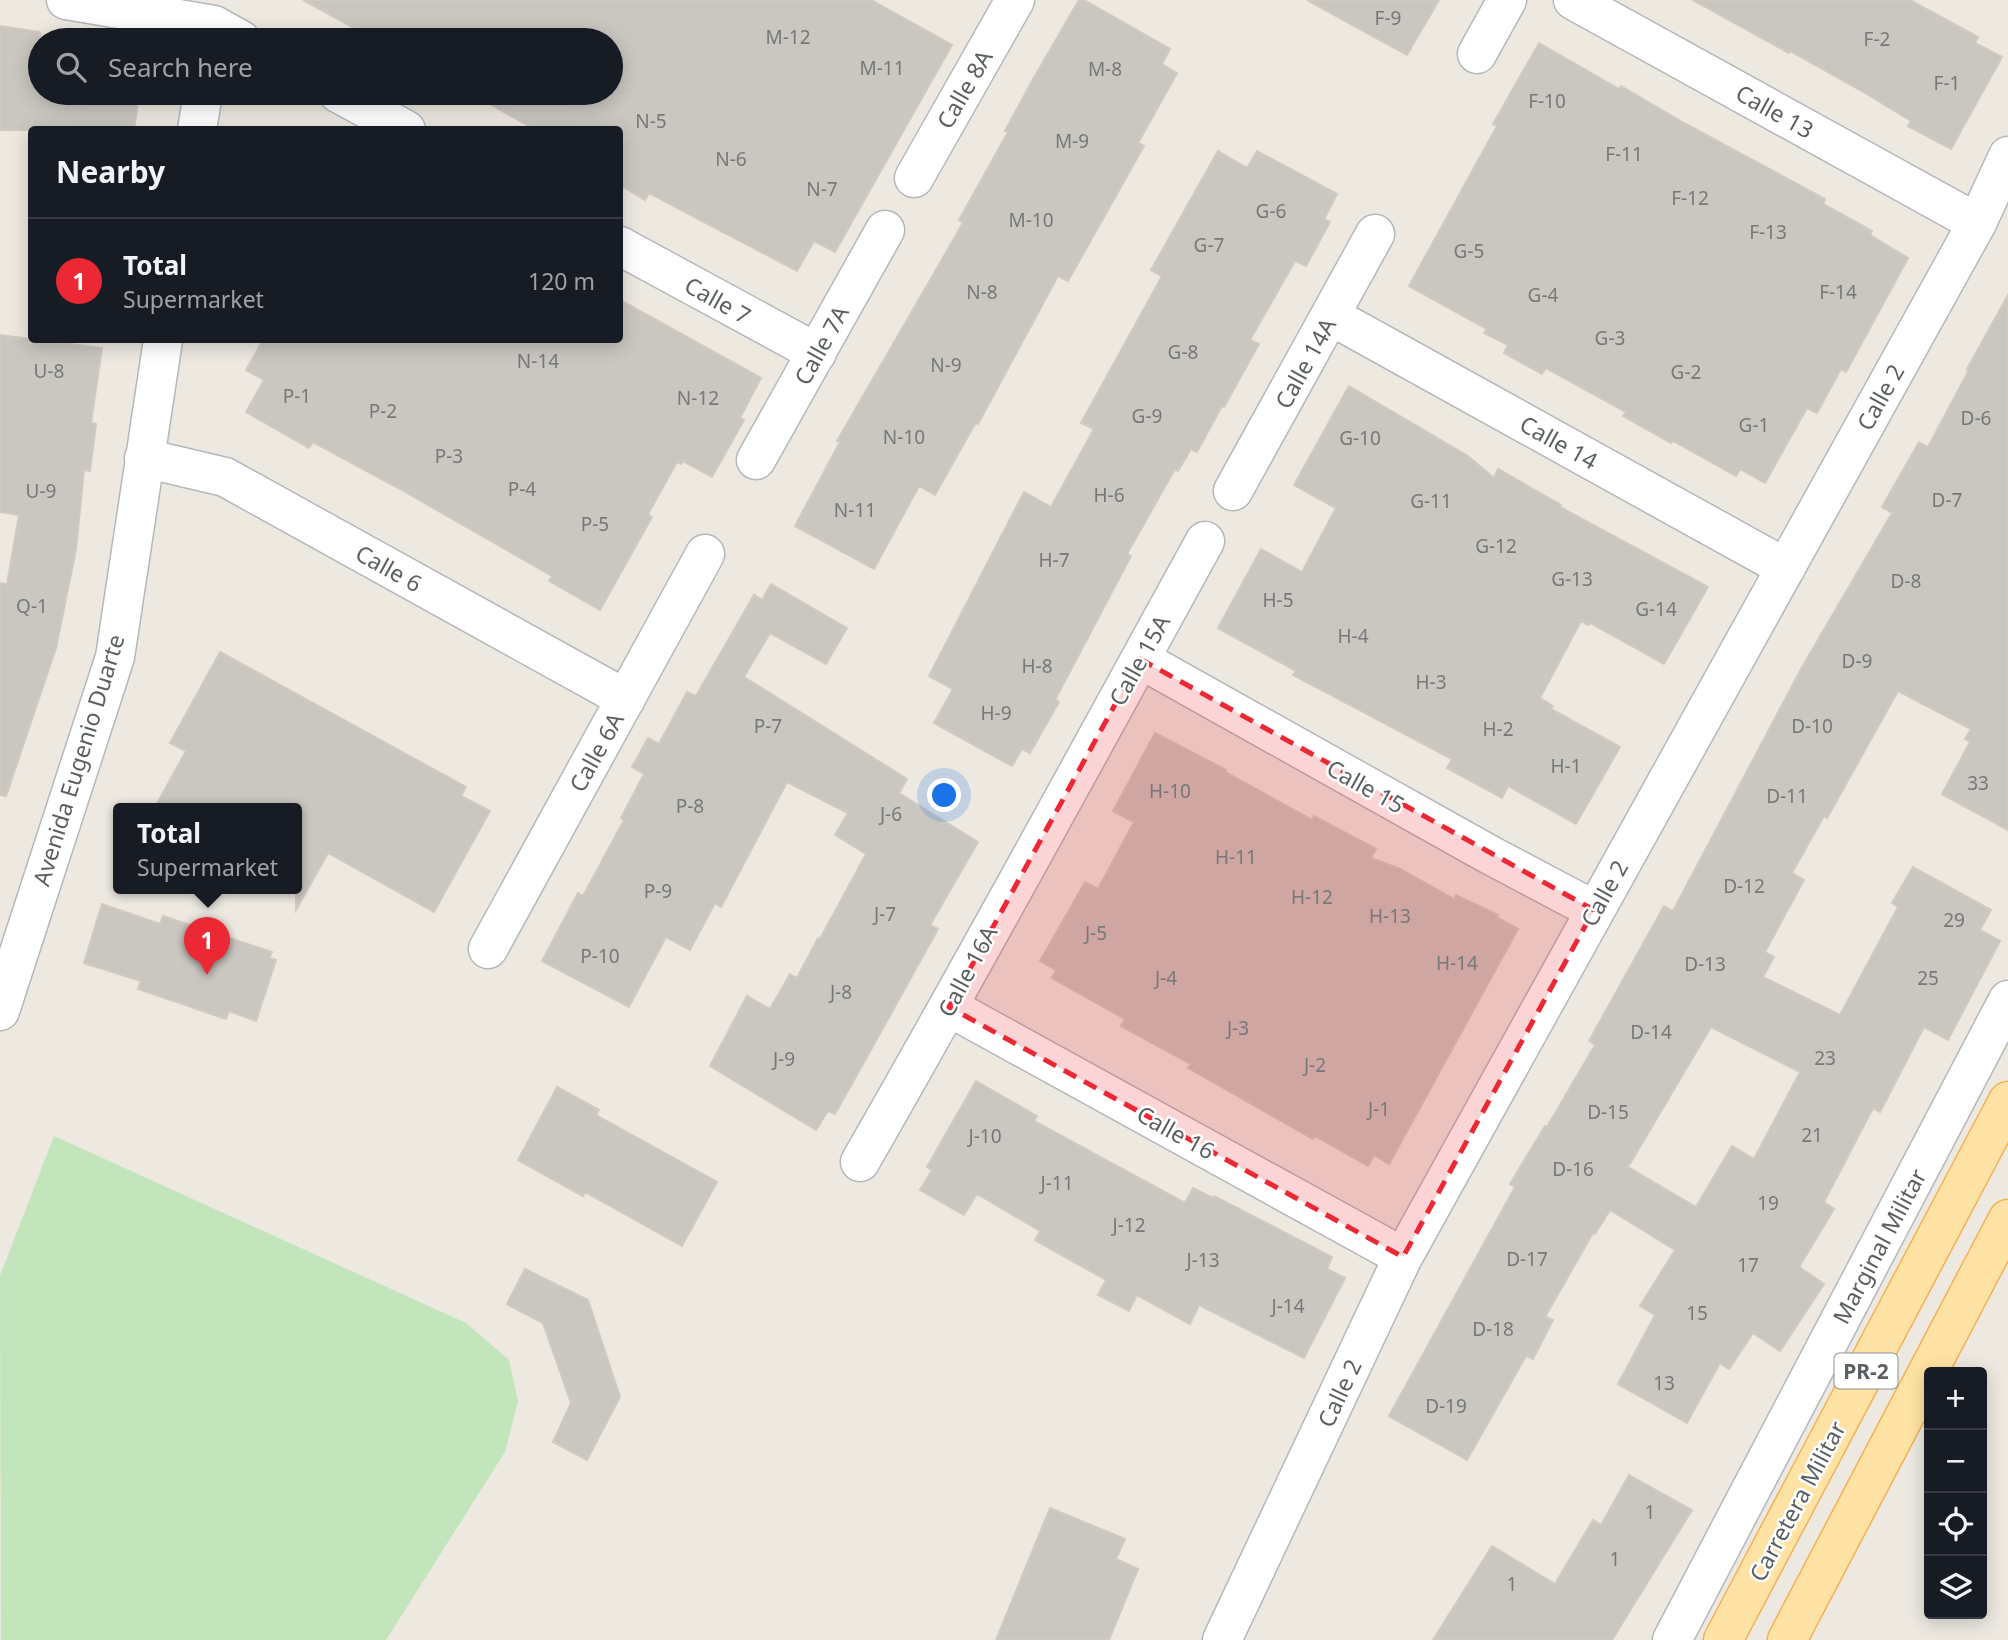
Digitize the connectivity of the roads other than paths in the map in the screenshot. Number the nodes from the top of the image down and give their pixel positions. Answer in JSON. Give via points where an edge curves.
{"nodes":[{"id":1,"x":66,"y":0,"type":"edge"},
{"id":2,"x":1507,"y":0,"type":"edge"},
{"id":3,"x":1573,"y":0,"type":"edge"},
{"id":4,"x":1006,"y":3,"type":"edge"},
{"id":5,"x":222,"y":26,"type":"edge"},
{"id":6,"x":1476,"y":54,"type":"dead end"},
{"id":7,"x":201,"y":105,"type":"edge"},
{"id":8,"x":360,"y":105,"type":"edge"},
{"id":9,"x":198,"y":126,"type":"edge"},
{"id":10,"x":398,"y":126,"type":"edge"},
{"id":11,"x":2008,"y":156,"type":"edge"},
{"id":12,"x":914,"y":178,"type":"dead end"},
{"id":13,"x":1977,"y":223,"type":"junction"},
{"id":14,"x":885,"y":230,"type":"dead end"},
{"id":15,"x":1375,"y":234,"type":"dead end"},
{"id":16,"x":623,"y":248,"type":"edge"},
{"id":17,"x":1331,"y":316,"type":"junction"},
{"id":18,"x":163,"y":343,"type":"edge"},
{"id":19,"x":817,"y":353,"type":"junction"},
{"id":20,"x":144,"y":458,"type":"junction"},
{"id":21,"x":757,"y":460,"type":"dead end"},
{"id":22,"x":1233,"y":491,"type":"dead end"},
{"id":23,"x":1205,"y":541,"type":"dead end"},
{"id":24,"x":705,"y":554,"type":"dead end"},
{"id":25,"x":1786,"y":568,"type":"junction"},
{"id":26,"x":1140,"y":659,"type":"junction"},
{"id":27,"x":626,"y":699,"type":"junction"},
{"id":28,"x":1073,"y":779,"type":"joint"},
{"id":29,"x":1594,"y":909,"type":"junction"},
{"id":30,"x":488,"y":949,"type":"dead end"},
{"id":31,"x":2008,"y":1000,"type":"edge"},
{"id":32,"x":949,"y":1007,"type":"junction"},
{"id":33,"x":0,"y":1011,"type":"edge"},
{"id":34,"x":2008,"y":1101,"type":"edge"},
{"id":35,"x":860,"y":1162,"type":"dead end"},
{"id":36,"x":2008,"y":1219,"type":"edge"},
{"id":37,"x":1403,"y":1257,"type":"junction"},
{"id":38,"x":1222,"y":1640,"type":"edge"},
{"id":39,"x":1672,"y":1640,"type":"edge"},
{"id":40,"x":1723,"y":1640,"type":"edge"},
{"id":41,"x":1787,"y":1640,"type":"edge"}],
"edges":[{"from":1,"to":5,"type":"street"},
{"from":2,"to":6,"type":"street"},
{"from":3,"to":13,"type":"street","name":"Calle 13"},
{"from":4,"to":12,"type":"street","name":"Calle 8A"},
{"from":7,"to":9,"type":"street"},
{"from":8,"to":10,"type":"street"},
{"from":11,"to":13,"type":"street","name":"Calle 2"},
{"from":13,"to":25,"type":"street","name":"Calle 2"},
{"from":14,"to":19,"type":"street","name":"Calle 7A"},
{"from":15,"to":17,"type":"street","name":"Calle 14A"},
{"from":16,"to":19,"type":"street","name":"Calle 7"},
{"from":17,"to":22,"type":"street","name":"Calle 14A"},
{"from":17,"to":25,"type":"street","name":"Calle 14"},
{"from":18,"to":20,"type":"street","name":"Avenida Eugenio Duarte"},
{"from":19,"to":21,"type":"street","name":"Calle 7A"},
{"from":20,"to":27,"type":"street","name":"Calle 6","via":[[225,477]]},
{"from":20,"to":33,"type":"street","name":"Avenida Eugenio Duarte","via":[[115,657]]},
{"from":23,"to":26,"type":"street","name":"Calle 15A"},
{"from":24,"to":27,"type":"street","name":"Calle 6A"},
{"from":25,"to":29,"type":"street","name":"Calle 2"},
{"from":26,"to":28,"type":"street","name":"Calle 15A"},
{"from":26,"to":29,"type":"street","name":"Calle 15"},
{"from":27,"to":30,"type":"street","name":"Calle 6A"},
{"from":28,"to":32,"type":"street","name":"Calle 16A"},
{"from":29,"to":37,"type":"street","name":"Calle 2"},
{"from":31,"to":39,"type":"street","name":"Marginal Militar"},
{"from":32,"to":35,"type":"street","name":"Calle 16A"},
{"from":32,"to":37,"type":"street","name":"Calle 16"},
{"from":34,"to":40,"type":"main road","name":"Carretera Militar","number":"PR-2"},
{"from":36,"to":41,"type":"main road","number":"PR-2"},
{"from":37,"to":38,"type":"street","name":"Calle 2"}]}
